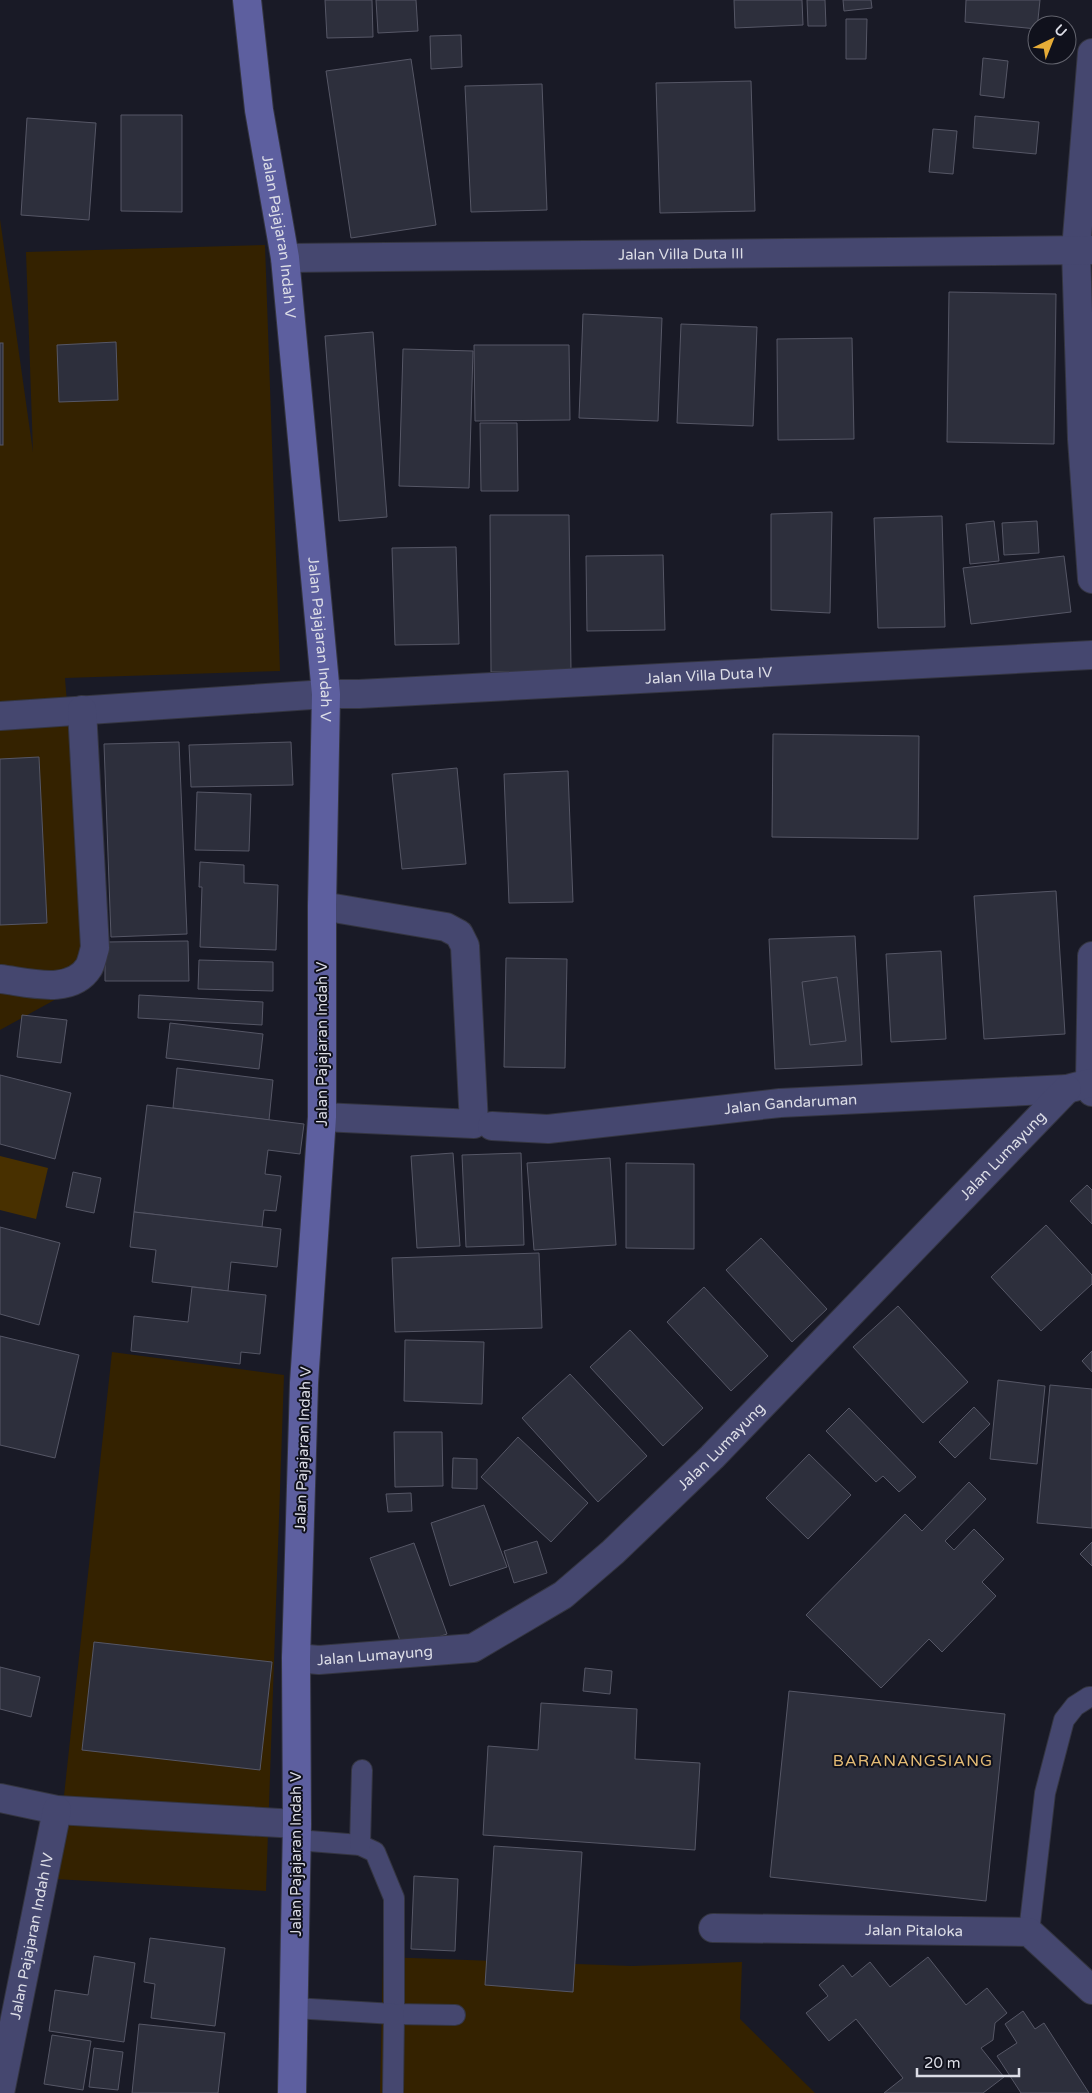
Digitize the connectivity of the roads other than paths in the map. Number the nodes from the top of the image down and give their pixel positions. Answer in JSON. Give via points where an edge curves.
{"nodes":[{"id":1,"x":247,"y":0,"type":"edge"},
{"id":2,"x":1092,"y":53,"type":"edge"},
{"id":3,"x":1084,"y":250,"type":"edge"},
{"id":4,"x":285,"y":258,"type":"junction"},
{"id":5,"x":1092,"y":579,"type":"edge"},
{"id":6,"x":1092,"y":655,"type":"edge"},
{"id":7,"x":326,"y":694,"type":"junction"},
{"id":8,"x":82,"y":710,"type":"junction"},
{"id":9,"x":0,"y":716,"type":"edge"},
{"id":10,"x":322,"y":906,"type":"junction"},
{"id":11,"x":1092,"y":956,"type":"edge"},
{"id":12,"x":0,"y":979,"type":"edge"},
{"id":13,"x":1083,"y":1088,"type":"edge"},
{"id":14,"x":322,"y":1117,"type":"junction"},
{"id":15,"x":483,"y":1125,"type":"junction"},
{"id":16,"x":296,"y":1658,"type":"junction"},
{"id":17,"x":1092,"y":1697,"type":"edge"},
{"id":18,"x":362,"y":1770,"type":"dead end"},
{"id":19,"x":0,"y":1798,"type":"edge"},
{"id":20,"x":57,"y":1810,"type":"junction"},
{"id":21,"x":297,"y":1832,"type":"junction"},
{"id":22,"x":360,"y":1845,"type":"junction"},
{"id":23,"x":713,"y":1928,"type":"dead end"},
{"id":24,"x":1029,"y":1932,"type":"junction"},
{"id":25,"x":1092,"y":1990,"type":"edge"},
{"id":26,"x":294,"y":2008,"type":"junction"},
{"id":27,"x":394,"y":2014,"type":"junction"},
{"id":28,"x":456,"y":2015,"type":"dead end"},
{"id":29,"x":0,"y":2093,"type":"edge"},
{"id":30,"x":292,"y":2093,"type":"edge"},
{"id":31,"x":393,"y":2093,"type":"edge"}],
"edges":[{"from":1,"to":4,"type":"street","name":"Jalan Pajajaran Indah V","via":[[259,110]]},
{"from":2,"to":3,"type":"street"},
{"from":3,"to":4,"type":"street","name":"Jalan Villa Duta III"},
{"from":3,"to":5,"type":"street","via":[[1082,439]]},
{"from":4,"to":7,"type":"street","name":"Jalan Pajajaran Indah V"},
{"from":6,"to":7,"type":"street","name":"Jalan Villa Duta IV"},
{"from":7,"to":8,"type":"street","name":"Jalan Villa Duta IV"},
{"from":7,"to":10,"type":"street","name":"Jalan Pajajaran Indah V"},
{"from":8,"to":9,"type":"street","name":"Jalan Villa Duta IV"},
{"from":8,"to":12,"type":"street","via":[[95,948],[88,967],[74,980],[56,985]]},
{"from":10,"to":14,"type":"street","name":"Jalan Pajajaran Indah V"},
{"from":10,"to":15,"type":"street","via":[[446,927],[459,934],[465,946]]},
{"from":11,"to":13,"type":"street"},
{"from":13,"to":15,"type":"street","name":"Jalan Gandaruman","via":[[780,1104],[548,1129]]},
{"from":13,"to":16,"type":"street","name":"Jalan Lumayung","via":[[712,1457],[563,1595],[473,1648],[319,1660]]},
{"from":14,"to":15,"type":"street","name":"Jalan Gandaruman"},
{"from":14,"to":16,"type":"street","name":"Jalan Pajajaran Indah V","via":[[304,1383]]},
{"from":16,"to":21,"type":"street","name":"Jalan Pajajaran Indah V"},
{"from":17,"to":24,"type":"lane","via":[[1075,1706],[1064,1720],[1045,1793]]},
{"from":18,"to":22,"type":"lane"},
{"from":19,"to":20,"type":"street"},
{"from":20,"to":21,"type":"street"},
{"from":20,"to":29,"type":"street","name":"Jalan Pajajaran Indah IV"},
{"from":21,"to":22,"type":"lane","via":[[331,1842]]},
{"from":21,"to":26,"type":"street","name":"Jalan Pajajaran Indah V"},
{"from":22,"to":27,"type":"lane","via":[[375,1852],[394,1898]]},
{"from":23,"to":24,"type":"street","name":"Jalan Pitaloka"},
{"from":24,"to":25,"type":"street"},
{"from":26,"to":27,"type":"lane"},
{"from":26,"to":30,"type":"street","name":"Jalan Pajajaran Indah V"},
{"from":27,"to":28,"type":"lane"},
{"from":27,"to":31,"type":"lane"}]}
